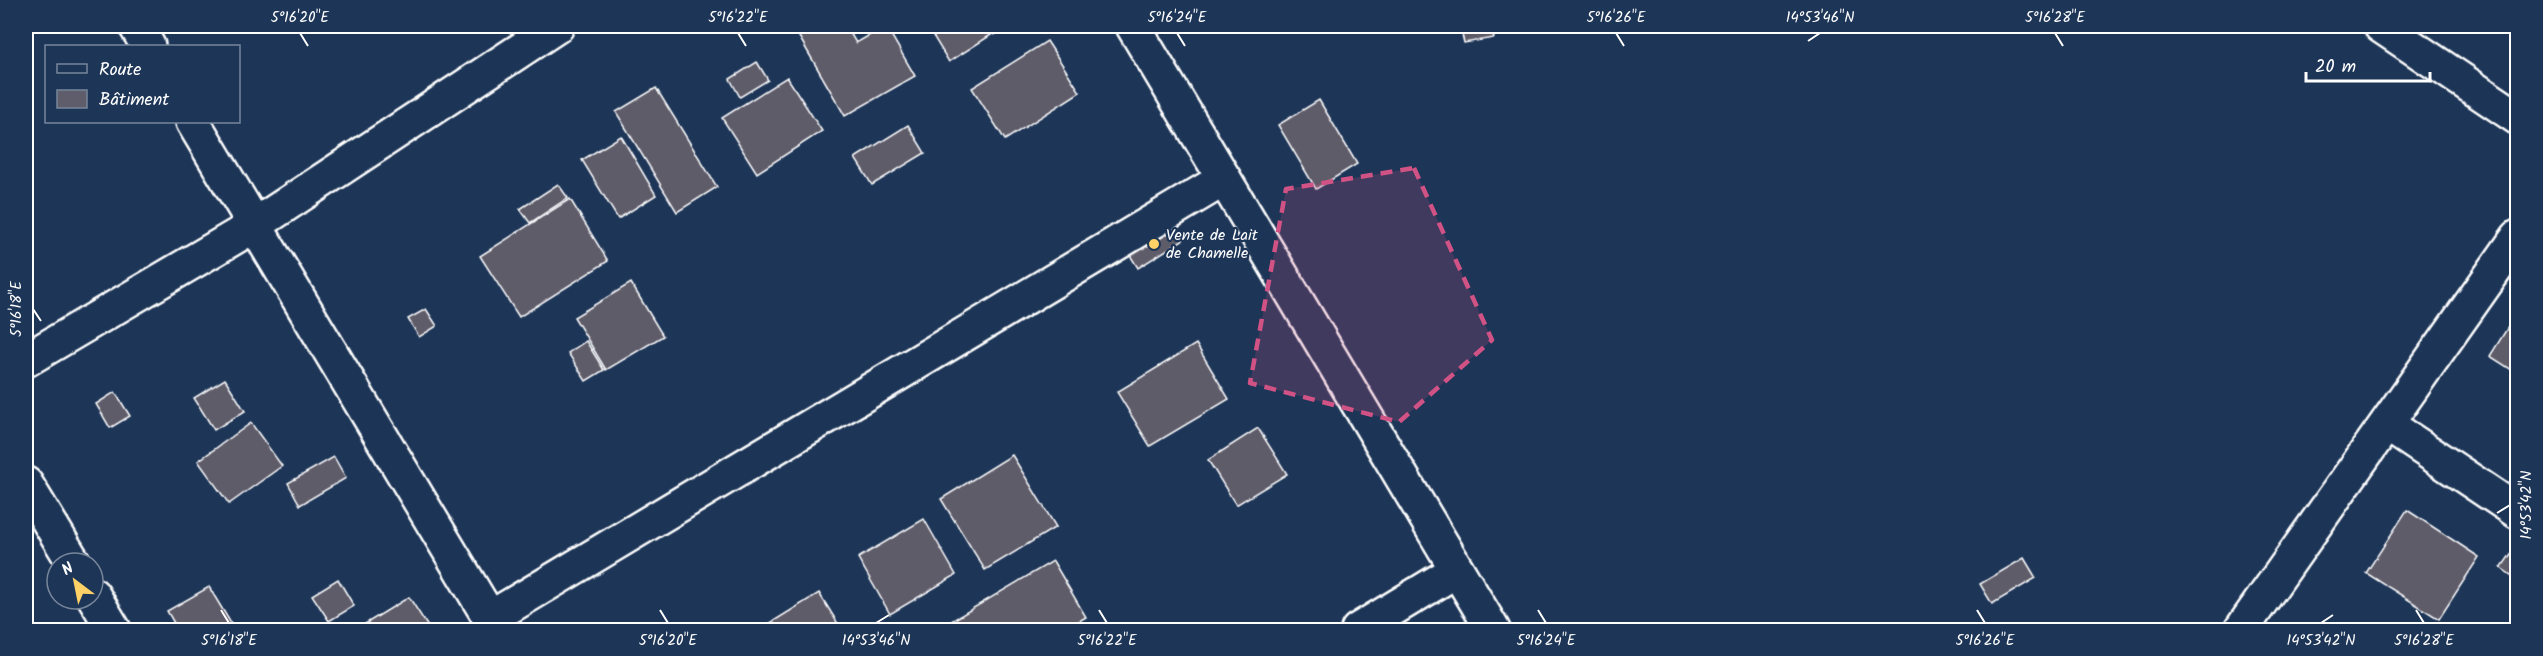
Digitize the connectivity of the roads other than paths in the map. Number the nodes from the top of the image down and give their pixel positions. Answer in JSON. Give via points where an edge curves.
{"nodes":[{"id":1,"x":136,"y":26,"type":"edge"},
{"id":2,"x":557,"y":26,"type":"edge"},
{"id":3,"x":1133,"y":26,"type":"edge"},
{"id":4,"x":2381,"y":26,"type":"edge"},
{"id":5,"x":147,"y":45,"type":"edge"},
{"id":6,"x":2517,"y":118,"type":"edge"},
{"id":7,"x":194,"y":123,"type":"edge"},
{"id":8,"x":1224,"y":179,"type":"junction"},
{"id":9,"x":255,"y":225,"type":"junction"},
{"id":10,"x":2517,"y":237,"type":"edge"},
{"id":11,"x":26,"y":360,"type":"edge"},
{"id":12,"x":2388,"y":425,"type":"junction"},
{"id":13,"x":26,"y":484,"type":"edge"},
{"id":14,"x":2517,"y":512,"type":"edge"},
{"id":15,"x":67,"y":551,"type":"edge"},
{"id":16,"x":1458,"y":570,"type":"junction"},
{"id":17,"x":103,"y":611,"type":"edge"},
{"id":18,"x":493,"y":624,"type":"edge"},
{"id":19,"x":114,"y":630,"type":"edge"},
{"id":20,"x":1358,"y":630,"type":"edge"},
{"id":21,"x":1493,"y":630,"type":"edge"},
{"id":22,"x":2243,"y":630,"type":"edge"}],
"edges":[{"from":1,"to":5,"type":"street"},
{"from":2,"to":9,"type":"street"},
{"from":3,"to":8,"type":"street"},
{"from":4,"to":6,"type":"street"},
{"from":7,"to":9,"type":"street"},
{"from":8,"to":16,"type":"street"},
{"from":8,"to":18,"type":"street"},
{"from":9,"to":11,"type":"street"},
{"from":9,"to":18,"type":"street"},
{"from":10,"to":12,"type":"street"},
{"from":12,"to":14,"type":"street"},
{"from":12,"to":22,"type":"street"},
{"from":13,"to":15,"type":"street"},
{"from":16,"to":20,"type":"street"},
{"from":16,"to":21,"type":"street"},
{"from":17,"to":19,"type":"street"}]}
